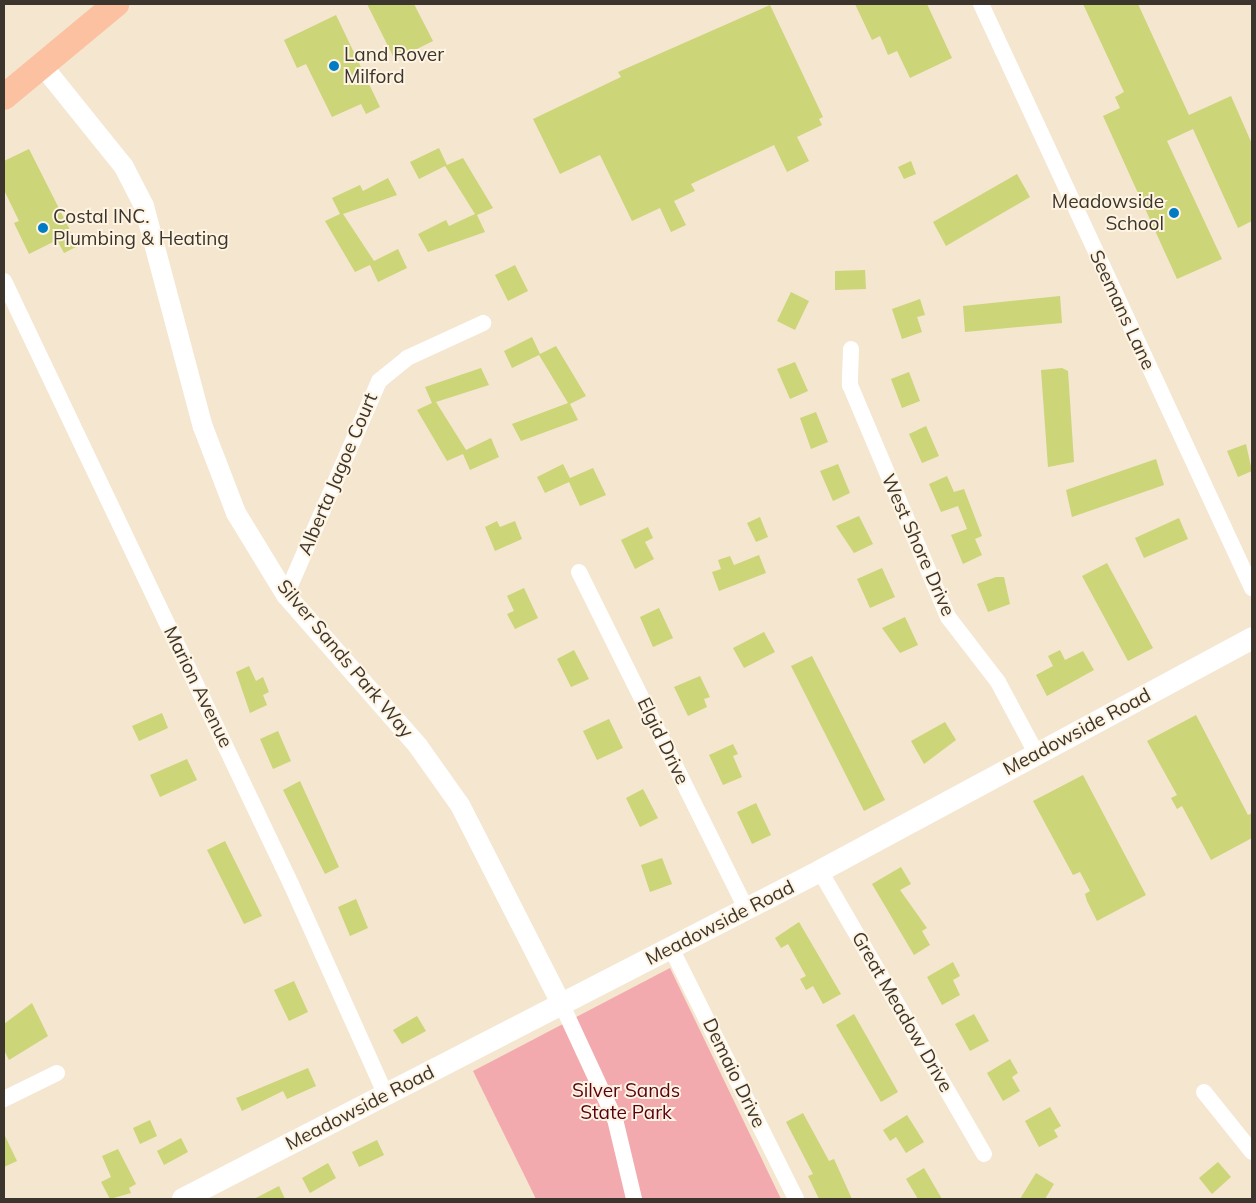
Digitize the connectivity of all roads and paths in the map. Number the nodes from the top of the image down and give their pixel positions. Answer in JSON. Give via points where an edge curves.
{"nodes":[{"id":1,"x":116,"y":4,"type":"edge"},
{"id":2,"x":981,"y":4,"type":"edge"},
{"id":3,"x":42,"y":65,"type":"junction"},
{"id":4,"x":4,"y":97,"type":"edge"},
{"id":5,"x":4,"y":282,"type":"edge"},
{"id":6,"x":483,"y":323,"type":"dead end"},
{"id":7,"x":851,"y":349,"type":"dead end"},
{"id":8,"x":579,"y":572,"type":"dead end"},
{"id":9,"x":1252,"y":588,"type":"edge"},
{"id":10,"x":286,"y":595,"type":"junction"},
{"id":11,"x":1252,"y":638,"type":"edge"},
{"id":12,"x":1036,"y":753,"type":"junction"},
{"id":13,"x":820,"y":871,"type":"junction"},
{"id":14,"x":746,"y":909,"type":"junction"},
{"id":15,"x":672,"y":948,"type":"junction"},
{"id":16,"x":562,"y":1005,"type":"junction"},
{"id":17,"x":57,"y":1073,"type":"dead end"},
{"id":18,"x":1204,"y":1092,"type":"dead end"},
{"id":19,"x":386,"y":1095,"type":"junction"},
{"id":20,"x":4,"y":1099,"type":"edge"},
{"id":21,"x":1252,"y":1152,"type":"edge"},
{"id":22,"x":984,"y":1154,"type":"dead end"},
{"id":23,"x":183,"y":1199,"type":"edge"},
{"id":24,"x":634,"y":1199,"type":"edge"},
{"id":25,"x":796,"y":1199,"type":"edge"}],
"edges":[{"from":1,"to":3,"type":"main road"},
{"from":2,"to":9,"type":"street","name":"Seemans Lane"},
{"from":3,"to":4,"type":"main road"},
{"from":3,"to":10,"type":"street","name":"Silver Sands Park Way","via":[[124,167],[144,206],[215,465],[236,513]]},
{"from":5,"to":19,"type":"street","name":"Marion Avenue","via":[[292,884]]},
{"from":6,"to":10,"type":"street","name":"Alberta Jagoe Court","via":[[407,358],[376,386]]},
{"from":7,"to":12,"type":"street","name":"West Shore Drive","via":[[850,385],[948,617],[998,682]]},
{"from":8,"to":14,"type":"street","name":"Elgid Drive"},
{"from":10,"to":16,"type":"street","name":"Silver Sands Park Way","via":[[444,780]]},
{"from":11,"to":12,"type":"main road","name":"Meadowside Road"},
{"from":12,"to":13,"type":"main road","name":"Meadowside Road"},
{"from":13,"to":14,"type":"main road","name":"Meadowside Road"},
{"from":13,"to":22,"type":"street","name":"Great Meadow Drive"},
{"from":14,"to":15,"type":"main road","name":"Meadowside Road"},
{"from":15,"to":16,"type":"main road","name":"Meadowside Road"},
{"from":15,"to":25,"type":"street","name":"Demaio Drive"},
{"from":16,"to":19,"type":"main road","name":"Meadowside Road"},
{"from":16,"to":24,"type":"street","name":"Silver Sands Park Way","via":[[615,1119]]},
{"from":17,"to":20,"type":"street"},
{"from":18,"to":21,"type":"street"},
{"from":19,"to":23,"type":"main road","name":"Meadowside Road"}]}
